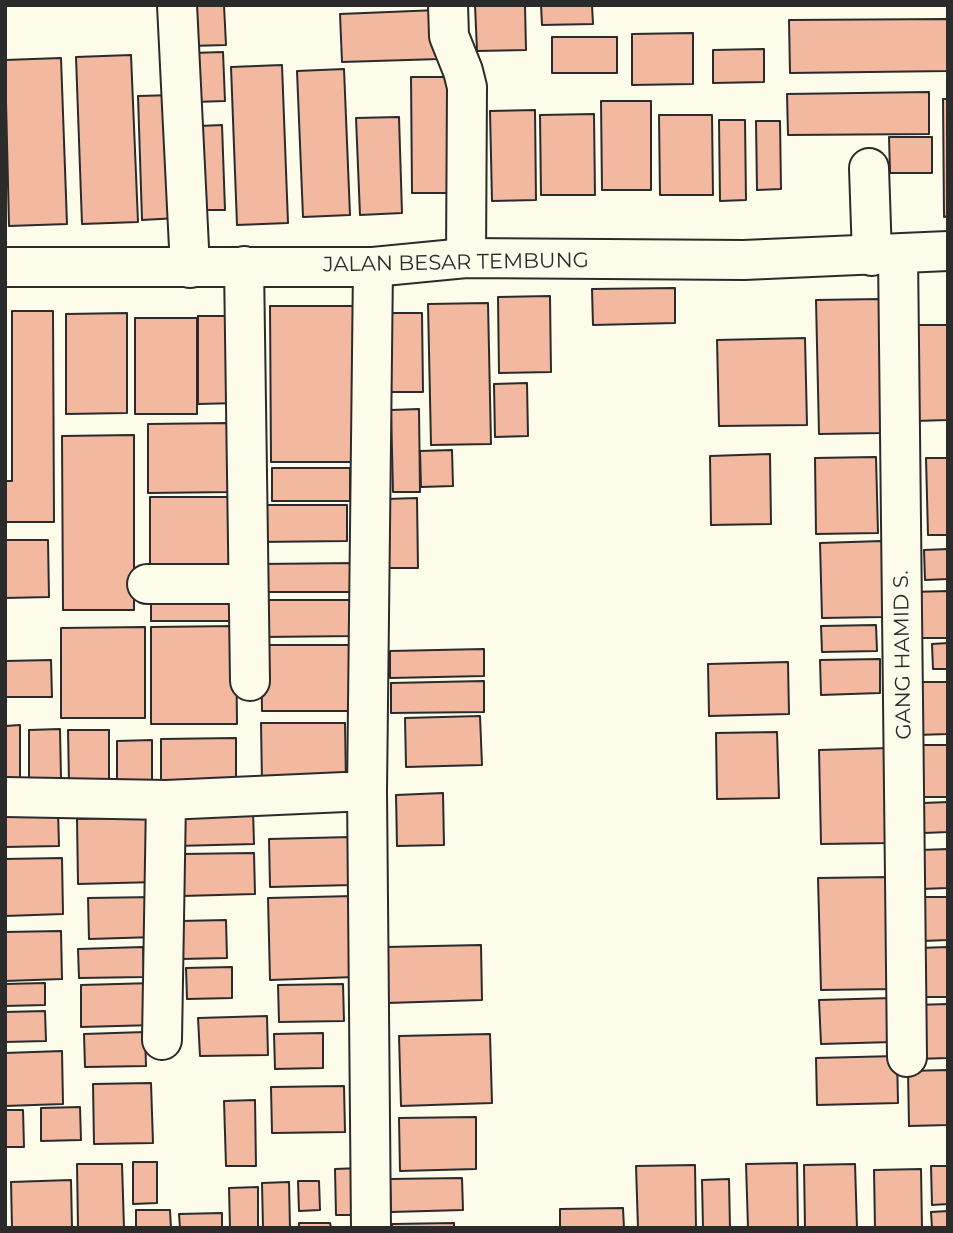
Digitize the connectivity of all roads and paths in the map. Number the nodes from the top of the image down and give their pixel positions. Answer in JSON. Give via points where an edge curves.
{"nodes":[{"id":1,"x":177,"y":5,"type":"edge"},
{"id":2,"x":448,"y":5,"type":"edge"},
{"id":3,"x":869,"y":168,"type":"dead end"},
{"id":4,"x":948,"y":251,"type":"edge"},
{"id":5,"x":885,"y":255,"type":"junction"},
{"id":6,"x":466,"y":258,"type":"junction"},
{"id":7,"x":244,"y":266,"type":"junction"},
{"id":8,"x":5,"y":267,"type":"edge"},
{"id":9,"x":373,"y":267,"type":"junction"},
{"id":10,"x":190,"y":268,"type":"junction"},
{"id":11,"x":147,"y":584,"type":"dead end"},
{"id":12,"x":247,"y":584,"type":"junction"},
{"id":13,"x":250,"y":681,"type":"dead end"},
{"id":14,"x":367,"y":791,"type":"junction"},
{"id":15,"x":5,"y":797,"type":"edge"},
{"id":16,"x":166,"y":800,"type":"junction"},
{"id":17,"x":162,"y":1040,"type":"dead end"},
{"id":18,"x":907,"y":1057,"type":"dead end"},
{"id":19,"x":371,"y":1228,"type":"edge"}],
"edges":[{"from":1,"to":10,"type":"main road"},
{"from":2,"to":6,"type":"main road","via":[[449,36],[467,87]]},
{"from":3,"to":5,"type":"main road","name":"GANG HAMID S."},
{"from":4,"to":5,"type":"main road","name":"JALAN BESAR TEMBUNG"},
{"from":5,"to":6,"type":"main road","name":"JALAN BESAR TEMBUNG","via":[[744,260]]},
{"from":5,"to":18,"type":"main road","name":"GANG HAMID S."},
{"from":6,"to":9,"type":"main road","name":"JALAN BESAR TEMBUNG"},
{"from":7,"to":9,"type":"main road","name":"JALAN BESAR TEMBUNG"},
{"from":7,"to":10,"type":"main road","name":"JALAN BESAR TEMBUNG"},
{"from":7,"to":12,"type":"main road"},
{"from":8,"to":10,"type":"main road","name":"JALAN BESAR TEMBUNG"},
{"from":9,"to":14,"type":"main road"},
{"from":11,"to":12,"type":"main road"},
{"from":12,"to":13,"type":"main road"},
{"from":14,"to":16,"type":"main road"},
{"from":14,"to":19,"type":"main road"},
{"from":15,"to":16,"type":"main road"},
{"from":16,"to":17,"type":"main road"}]}
